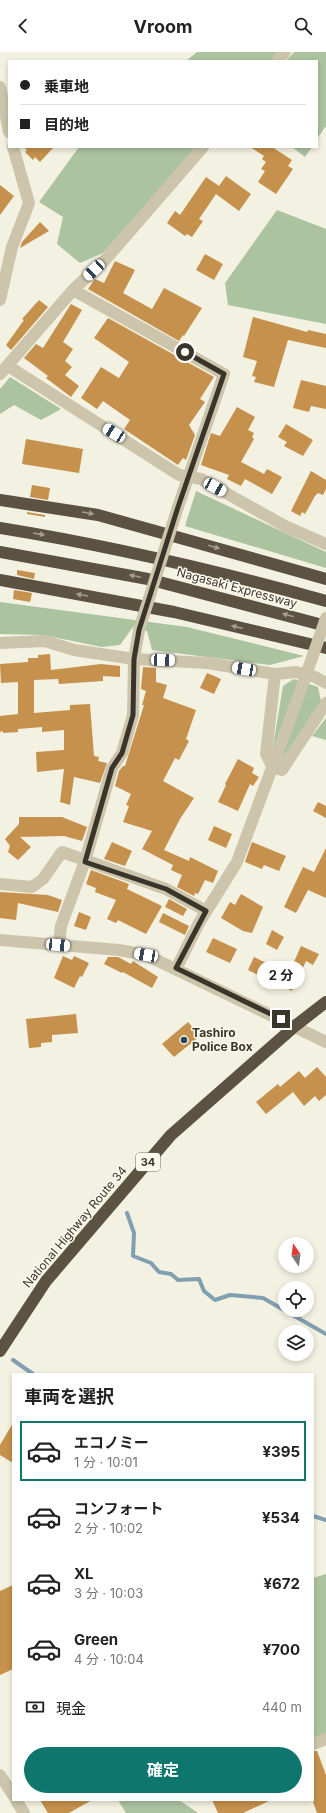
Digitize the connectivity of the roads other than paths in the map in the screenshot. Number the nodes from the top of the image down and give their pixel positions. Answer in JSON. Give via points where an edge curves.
{"nodes":[{"id":1,"x":285,"y":52,"type":"edge"},
{"id":2,"x":278,"y":60,"type":"edge"},
{"id":3,"x":0,"y":87,"type":"edge"},
{"id":4,"x":8,"y":127,"type":"edge"},
{"id":5,"x":13,"y":148,"type":"edge"},
{"id":6,"x":202,"y":148,"type":"edge"},
{"id":7,"x":73,"y":290,"type":"junction"},
{"id":8,"x":0,"y":300,"type":"edge"},
{"id":9,"x":4,"y":370,"type":"edge"},
{"id":10,"x":189,"y":478,"type":"junction"},
{"id":11,"x":0,"y":500,"type":"edge"},
{"id":12,"x":0,"y":528,"type":"edge"},
{"id":13,"x":325,"y":540,"type":"edge"},
{"id":14,"x":0,"y":552,"type":"edge"},
{"id":15,"x":326,"y":579,"type":"edge"},
{"id":16,"x":0,"y":580,"type":"edge"},
{"id":17,"x":326,"y":601,"type":"edge"},
{"id":18,"x":326,"y":618,"type":"edge"},
{"id":19,"x":326,"y":626,"type":"edge"},
{"id":20,"x":275,"y":636,"type":"junction"},
{"id":21,"x":0,"y":643,"type":"edge"},
{"id":22,"x":326,"y":648,"type":"edge"},
{"id":23,"x":326,"y":655,"type":"edge"},
{"id":24,"x":134,"y":659,"type":"junction"},
{"id":25,"x":275,"y":674,"type":"junction"},
{"id":26,"x":326,"y":683,"type":"edge"},
{"id":27,"x":326,"y":703,"type":"edge"},
{"id":28,"x":273,"y":768,"type":"junction"},
{"id":29,"x":85,"y":862,"type":"junction"},
{"id":30,"x":0,"y":884,"type":"edge"},
{"id":31,"x":206,"y":911,"type":"junction"},
{"id":32,"x":0,"y":940,"type":"edge"},
{"id":33,"x":58,"y":945,"type":"junction"},
{"id":34,"x":176,"y":968,"type":"junction"},
{"id":35,"x":326,"y":1002,"type":"edge"},
{"id":36,"x":295,"y":1026,"type":"junction"},
{"id":37,"x":326,"y":1042,"type":"edge"},
{"id":38,"x":0,"y":1351,"type":"edge"},
{"id":39,"x":326,"y":1739,"type":"edge"},
{"id":40,"x":314,"y":1744,"type":"edge"},
{"id":41,"x":0,"y":1775,"type":"edge"},
{"id":42,"x":12,"y":1793,"type":"edge"},
{"id":43,"x":17,"y":1801,"type":"edge"},
{"id":44,"x":24,"y":1813,"type":"edge"}],
"edges":[{"from":1,"to":2,"type":"street"},
{"from":3,"to":4,"type":"street"},
{"from":5,"to":8,"type":"street","via":[[29,203],[12,247]]},
{"from":6,"to":7,"type":"street","via":[[105,260]]},
{"from":7,"to":9,"type":"street"},
{"from":7,"to":10,"type":"street","via":[[224,374]]},
{"from":9,"to":10,"type":"street","via":[[179,475]]},
{"from":10,"to":13,"type":"street","via":[[201,479],[285,526]]},
{"from":10,"to":24,"type":"street","bridge":true,"via":[[139,630]]},
{"from":11,"to":15,"type":"highway","one_way":true,"via":[[98,515]]},
{"from":12,"to":17,"type":"highway","name":"Nagasaki Expressway","one_way":true,"via":[[155,557]]},
{"from":19,"to":14,"type":"highway","name":"Nagasaki Expressway","one_way":true,"via":[[148,579]]},
{"from":20,"to":16,"type":"highway","one_way":true,"via":[[174,612]]},
{"from":18,"to":28,"type":"street","bridge":true},
{"from":20,"to":22,"type":"highway"},
{"from":20,"to":23,"type":"highway"},
{"from":21,"to":24,"type":"street","via":[[45,641],[74,650]]},
{"from":24,"to":25,"type":"street","via":[[207,663]]},
{"from":24,"to":29,"type":"street","via":[[133,715],[122,753],[112,768]]},
{"from":25,"to":26,"type":"street","via":[[296,672],[316,677]]},
{"from":25,"to":28,"type":"street","via":[[266,754]]},
{"from":27,"to":28,"type":"street","via":[[282,770]]},
{"from":28,"to":31,"type":"street","via":[[237,862]]},
{"from":29,"to":30,"type":"street","via":[[62,852],[43,879],[32,887]]},
{"from":29,"to":31,"type":"street","via":[[166,889]]},
{"from":29,"to":33,"type":"street","via":[[61,926]]},
{"from":31,"to":34,"type":"street"},
{"from":32,"to":33,"type":"street"},
{"from":33,"to":34,"type":"street","via":[[146,955]]},
{"from":34,"to":36,"type":"street"},
{"from":35,"to":36,"type":"highway","name":"National Highway Route 34","number":"34"},
{"from":36,"to":37,"type":"street"},
{"from":36,"to":38,"type":"highway","name":"National Highway Route 34","number":"34","via":[[172,1135],[46,1281]]},
{"from":39,"to":40,"type":"street"},
{"from":41,"to":42,"type":"street"},
{"from":43,"to":44,"type":"street"}]}
